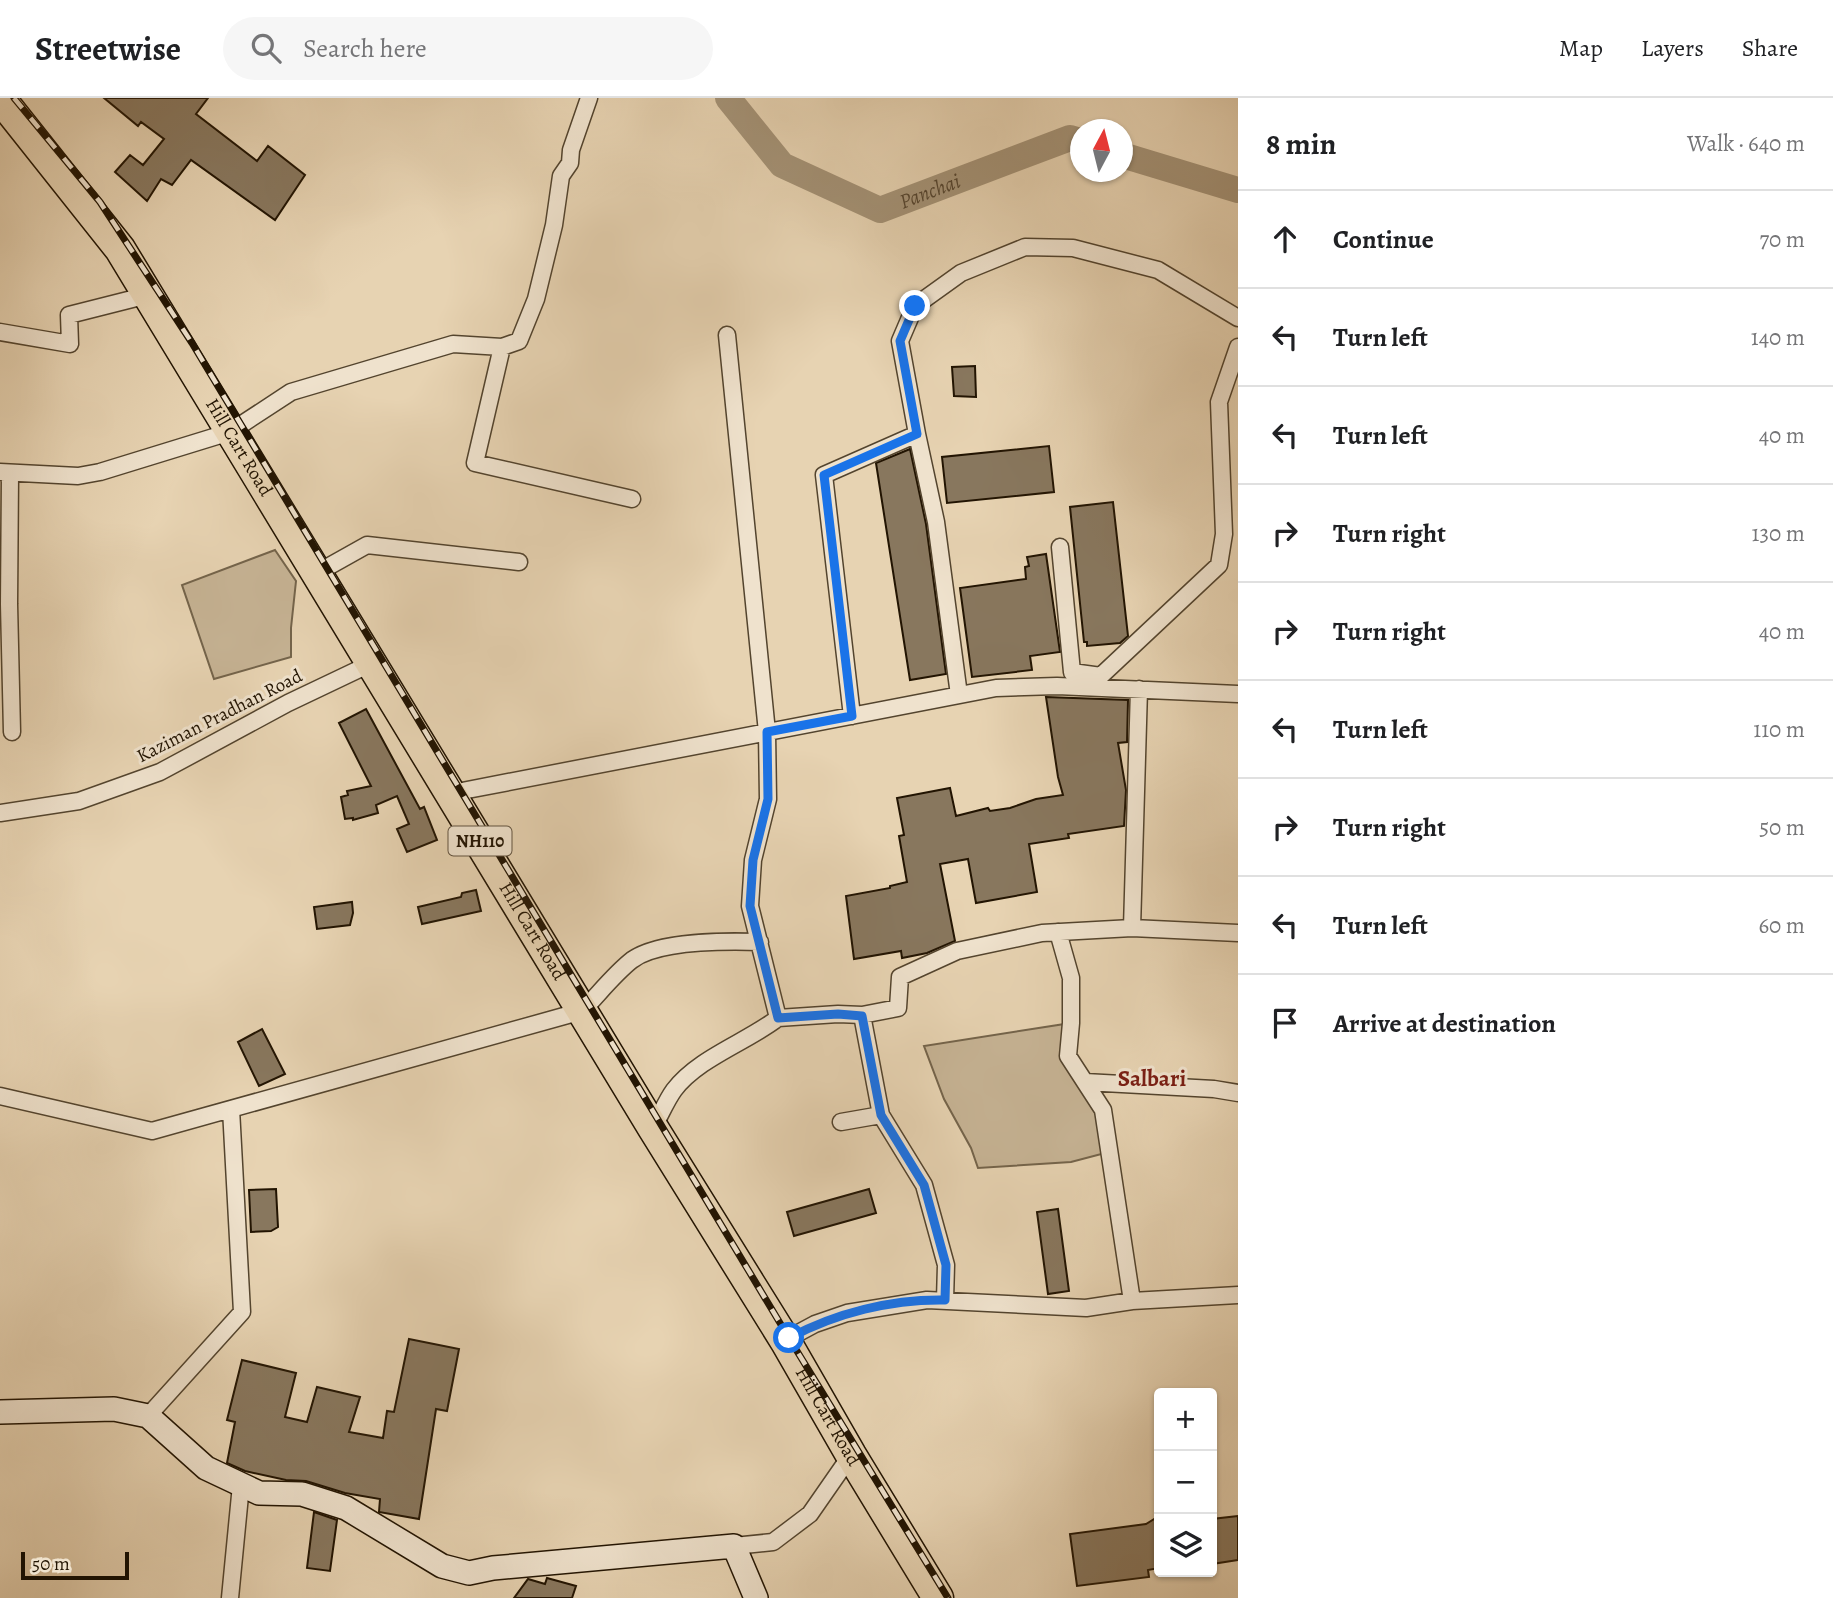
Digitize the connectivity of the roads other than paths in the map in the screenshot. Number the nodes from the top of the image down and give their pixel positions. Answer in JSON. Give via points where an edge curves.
{"nodes":[{"id":1,"x":0,"y":98,"type":"edge"},
{"id":2,"x":589,"y":98,"type":"edge"},
{"id":3,"x":148,"y":295,"type":"junction"},
{"id":4,"x":1238,"y":318,"type":"edge"},
{"id":5,"x":0,"y":332,"type":"edge"},
{"id":6,"x":727,"y":335,"type":"dead end"},
{"id":7,"x":502,"y":347,"type":"junction"},
{"id":8,"x":1238,"y":347,"type":"edge"},
{"id":9,"x":230,"y":432,"type":"junction"},
{"id":10,"x":917,"y":434,"type":"junction"},
{"id":11,"x":5,"y":473,"type":"edge"},
{"id":12,"x":632,"y":499,"type":"dead end"},
{"id":13,"x":1060,"y":547,"type":"dead end"},
{"id":14,"x":519,"y":562,"type":"dead end"},
{"id":15,"x":317,"y":573,"type":"junction"},
{"id":16,"x":372,"y":663,"type":"junction"},
{"id":17,"x":5,"y":668,"type":"edge"},
{"id":18,"x":1095,"y":681,"type":"junction"},
{"id":19,"x":1139,"y":688,"type":"junction"},
{"id":20,"x":1238,"y":694,"type":"edge"},
{"id":21,"x":959,"y":695,"type":"junction"},
{"id":22,"x":852,"y":716,"type":"junction"},
{"id":23,"x":12,"y":732,"type":"dead end"},
{"id":24,"x":767,"y":732,"type":"junction"},
{"id":25,"x":453,"y":797,"type":"junction"},
{"id":26,"x":0,"y":813,"type":"edge"},
{"id":27,"x":1132,"y":928,"type":"junction"},
{"id":28,"x":1058,"y":932,"type":"junction"},
{"id":29,"x":1238,"y":933,"type":"edge"},
{"id":30,"x":760,"y":942,"type":"junction"},
{"id":31,"x":582,"y":1011,"type":"junction"},
{"id":32,"x":862,"y":1016,"type":"junction"},
{"id":33,"x":778,"y":1018,"type":"junction"},
{"id":34,"x":1085,"y":1082,"type":"junction"},
{"id":35,"x":1238,"y":1093,"type":"edge"},
{"id":36,"x":0,"y":1096,"type":"edge"},
{"id":37,"x":231,"y":1109,"type":"junction"},
{"id":38,"x":881,"y":1115,"type":"junction"},
{"id":39,"x":841,"y":1122,"type":"dead end"},
{"id":40,"x":653,"y":1128,"type":"junction"},
{"id":41,"x":1238,"y":1295,"type":"edge"},
{"id":42,"x":945,"y":1300,"type":"junction"},
{"id":43,"x":1132,"y":1301,"type":"junction"},
{"id":44,"x":786,"y":1342,"type":"junction"},
{"id":45,"x":0,"y":1412,"type":"edge"},
{"id":46,"x":148,"y":1416,"type":"junction"},
{"id":47,"x":851,"y":1455,"type":"junction"},
{"id":48,"x":241,"y":1485,"type":"junction"},
{"id":49,"x":734,"y":1546,"type":"junction"},
{"id":50,"x":230,"y":1598,"type":"edge"},
{"id":51,"x":756,"y":1598,"type":"edge"},
{"id":52,"x":938,"y":1598,"type":"edge"}],
"edges":[{"from":1,"to":3,"type":"highway","name":"Hill Cart Road","number":"NH110","via":[[120,249]]},
{"from":2,"to":7,"type":"street","via":[[570,163],[561,176],[536,299],[519,341]]},
{"from":3,"to":5,"type":"street","via":[[69,315],[70,344]]},
{"from":3,"to":9,"type":"highway","name":"Hill Cart Road","number":"NH110"},
{"from":4,"to":10,"type":"street","via":[[1158,271],[1073,248],[1025,247],[961,273],[915,306],[900,341]]},
{"from":6,"to":24,"type":"street"},
{"from":7,"to":9,"type":"street","via":[[453,344],[291,392]]},
{"from":7,"to":12,"type":"street","via":[[475,463]]},
{"from":8,"to":18,"type":"street","via":[[1219,402],[1224,534],[1219,565]]},
{"from":9,"to":11,"type":"street","via":[[90,474]]},
{"from":9,"to":15,"type":"highway","name":"Hill Cart Road","number":"NH110"},
{"from":10,"to":21,"type":"street","via":[[936,522]]},
{"from":10,"to":22,"type":"street","via":[[824,475]]},
{"from":11,"to":17,"type":"street"},
{"from":13,"to":18,"type":"street","via":[[1072,672]]},
{"from":14,"to":15,"type":"street","via":[[367,545]]},
{"from":15,"to":16,"type":"highway","name":"Hill Cart Road","number":"NH110"},
{"from":16,"to":25,"type":"highway","name":"Hill Cart Road","number":"NH110"},
{"from":16,"to":26,"type":"street","name":"Kaziman Pradhan Road","via":[[160,772],[79,801]]},
{"from":17,"to":23,"type":"street"},
{"from":18,"to":19,"type":"street"},
{"from":18,"to":21,"type":"street"},
{"from":19,"to":20,"type":"street"},
{"from":19,"to":27,"type":"street"},
{"from":21,"to":22,"type":"street"},
{"from":22,"to":24,"type":"street"},
{"from":24,"to":25,"type":"street","via":[[462,791]]},
{"from":24,"to":30,"type":"street","via":[[768,799],[753,860],[750,906]]},
{"from":25,"to":31,"type":"highway","name":"Hill Cart Road","number":"NH110"},
{"from":27,"to":28,"type":"street"},
{"from":27,"to":29,"type":"street"},
{"from":28,"to":32,"type":"street","via":[[957,951],[901,977],[898,1008]]},
{"from":28,"to":34,"type":"street","via":[[1071,978],[1068,1056]]},
{"from":30,"to":31,"type":"street","via":[[680,945],[649,952],[633,959]]},
{"from":30,"to":33,"type":"street"},
{"from":31,"to":37,"type":"street"},
{"from":31,"to":40,"type":"highway","name":"Hill Cart Road","number":"NH110"},
{"from":32,"to":33,"type":"street"},
{"from":32,"to":38,"type":"street"},
{"from":33,"to":40,"type":"street","via":[[694,1070],[674,1090]]},
{"from":34,"to":35,"type":"street"},
{"from":34,"to":43,"type":"street","via":[[1102,1110]]},
{"from":36,"to":37,"type":"street","via":[[152,1131]]},
{"from":37,"to":46,"type":"street","via":[[242,1312]]},
{"from":38,"to":39,"type":"street"},
{"from":38,"to":42,"type":"street","via":[[924,1185],[946,1265]]},
{"from":40,"to":44,"type":"highway","name":"Hill Cart Road","number":"NH110"},
{"from":41,"to":43,"type":"street"},
{"from":42,"to":43,"type":"street","via":[[1086,1308]]},
{"from":42,"to":44,"type":"street","via":[[847,1313],[815,1324]]},
{"from":44,"to":47,"type":"highway","name":"Hill Cart Road","number":"NH110"},
{"from":45,"to":46,"type":"street","via":[[114,1409]]},
{"from":46,"to":48,"type":"street","via":[[206,1468]]},
{"from":47,"to":49,"type":"street","via":[[810,1514],[774,1542]]},
{"from":47,"to":52,"type":"highway","name":"Hill Cart Road","number":"NH110"},
{"from":48,"to":49,"type":"street","via":[[259,1493],[302,1494],[346,1508],[442,1566],[469,1573]]},
{"from":48,"to":50,"type":"street"},
{"from":49,"to":51,"type":"street"}]}
